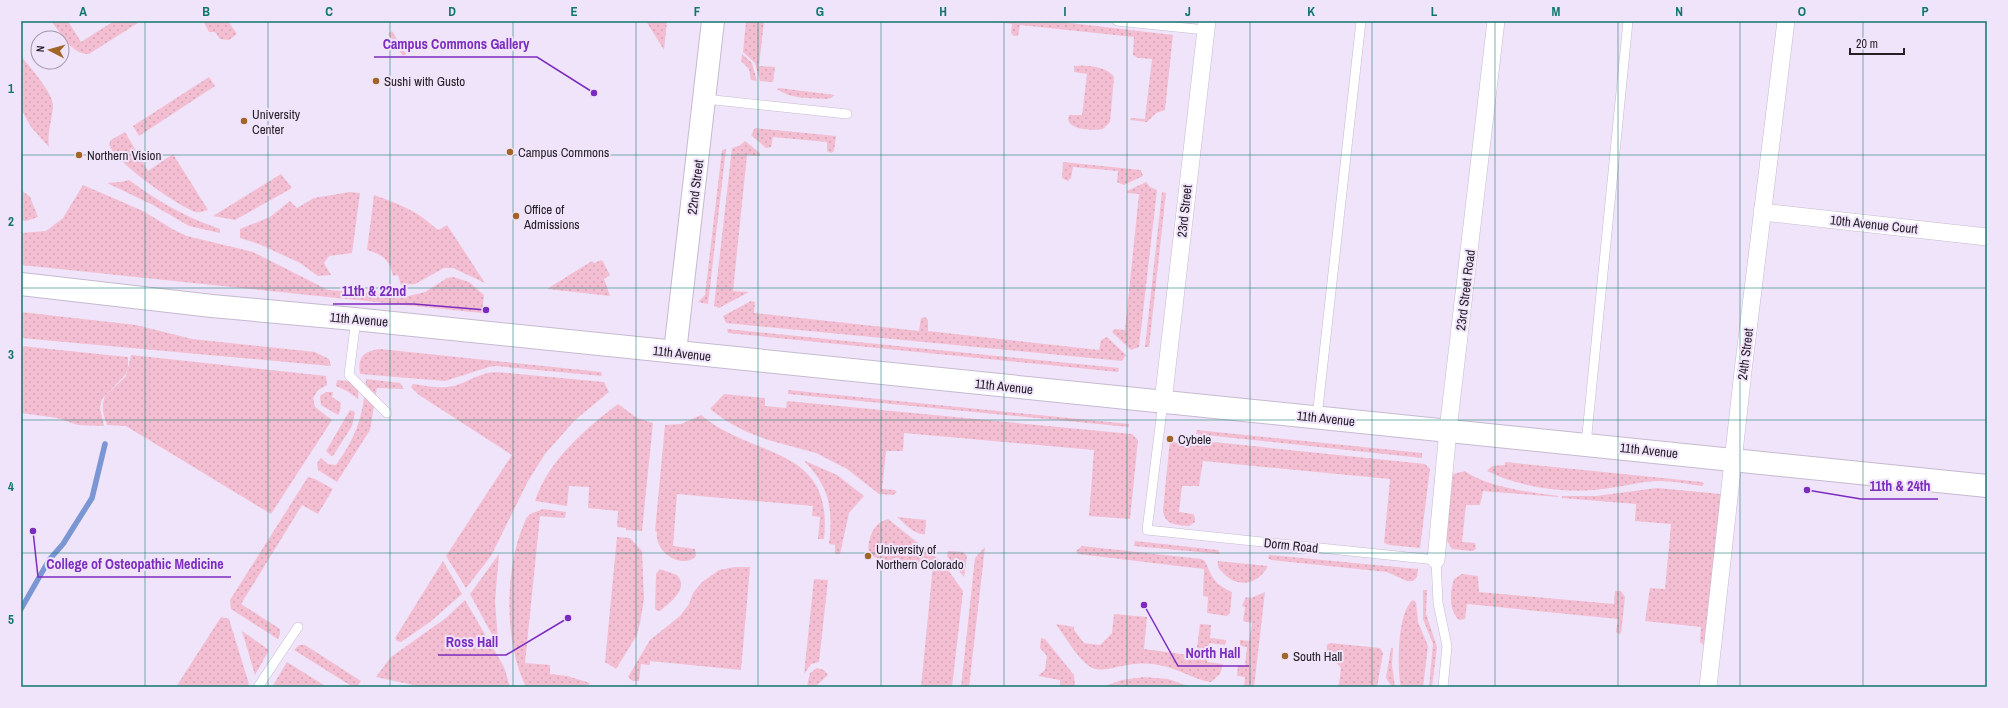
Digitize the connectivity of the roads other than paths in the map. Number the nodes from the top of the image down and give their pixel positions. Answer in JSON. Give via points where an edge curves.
{"nodes":[{"id":1,"x":713,"y":21,"type":"edge"},
{"id":2,"x":1117,"y":21,"type":"edge"},
{"id":3,"x":1361,"y":21,"type":"edge"},
{"id":4,"x":1496,"y":21,"type":"edge"},
{"id":5,"x":1628,"y":21,"type":"edge"},
{"id":6,"x":1786,"y":21,"type":"edge"},
{"id":7,"x":1206,"y":26,"type":"edge"},
{"id":8,"x":705,"y":99,"type":"junction"},
{"id":9,"x":847,"y":114,"type":"dead end"},
{"id":10,"x":1762,"y":212,"type":"junction"},
{"id":11,"x":1987,"y":237,"type":"edge"},
{"id":12,"x":21,"y":284,"type":"edge"},
{"id":13,"x":356,"y":319,"type":"junction"},
{"id":14,"x":675,"y":352,"type":"junction"},
{"id":15,"x":1163,"y":402,"type":"junction"},
{"id":16,"x":387,"y":413,"type":"dead end"},
{"id":17,"x":1317,"y":417,"type":"junction"},
{"id":18,"x":1448,"y":430,"type":"junction"},
{"id":19,"x":1586,"y":444,"type":"junction"},
{"id":20,"x":1733,"y":458,"type":"junction"},
{"id":21,"x":1987,"y":486,"type":"edge"},
{"id":22,"x":1436,"y":560,"type":"junction"},
{"id":23,"x":298,"y":627,"type":"dead end"},
{"id":24,"x":258,"y":687,"type":"edge"},
{"id":25,"x":1443,"y":687,"type":"edge"},
{"id":26,"x":1708,"y":687,"type":"edge"}],
"edges":[{"from":1,"to":8,"type":"main road","name":"22nd Street"},
{"from":2,"to":7,"type":"lane"},
{"from":3,"to":17,"type":"lane"},
{"from":4,"to":18,"type":"street","name":"23rd Street Road"},
{"from":5,"to":19,"type":"lane"},
{"from":6,"to":10,"type":"street","name":"24th Street"},
{"from":7,"to":15,"type":"street","name":"23rd Street"},
{"from":8,"to":9,"type":"lane"},
{"from":8,"to":14,"type":"main road","name":"22nd Street"},
{"from":10,"to":11,"type":"street","name":"10th Avenue Court"},
{"from":10,"to":20,"type":"street","name":"24th Street"},
{"from":12,"to":13,"type":"main road","name":"11th Avenue","via":[[212,306]]},
{"from":13,"to":14,"type":"main road","name":"11th Avenue"},
{"from":13,"to":16,"type":"lane","via":[[349,375]]},
{"from":14,"to":15,"type":"main road","name":"11th Avenue"},
{"from":15,"to":17,"type":"main road","name":"11th Avenue"},
{"from":15,"to":22,"type":"lane","name":"Dorm Road","via":[[1147,530]]},
{"from":17,"to":18,"type":"main road","name":"11th Avenue"},
{"from":18,"to":19,"type":"main road","name":"11th Avenue"},
{"from":18,"to":22,"type":"street","name":"23rd Street Road"},
{"from":19,"to":20,"type":"main road","name":"11th Avenue"},
{"from":20,"to":21,"type":"main road","name":"11th Avenue"},
{"from":20,"to":26,"type":"street","name":"24th Street"},
{"from":22,"to":25,"type":"lane","via":[[1438,603],[1447,646]]},
{"from":23,"to":24,"type":"lane"}]}
